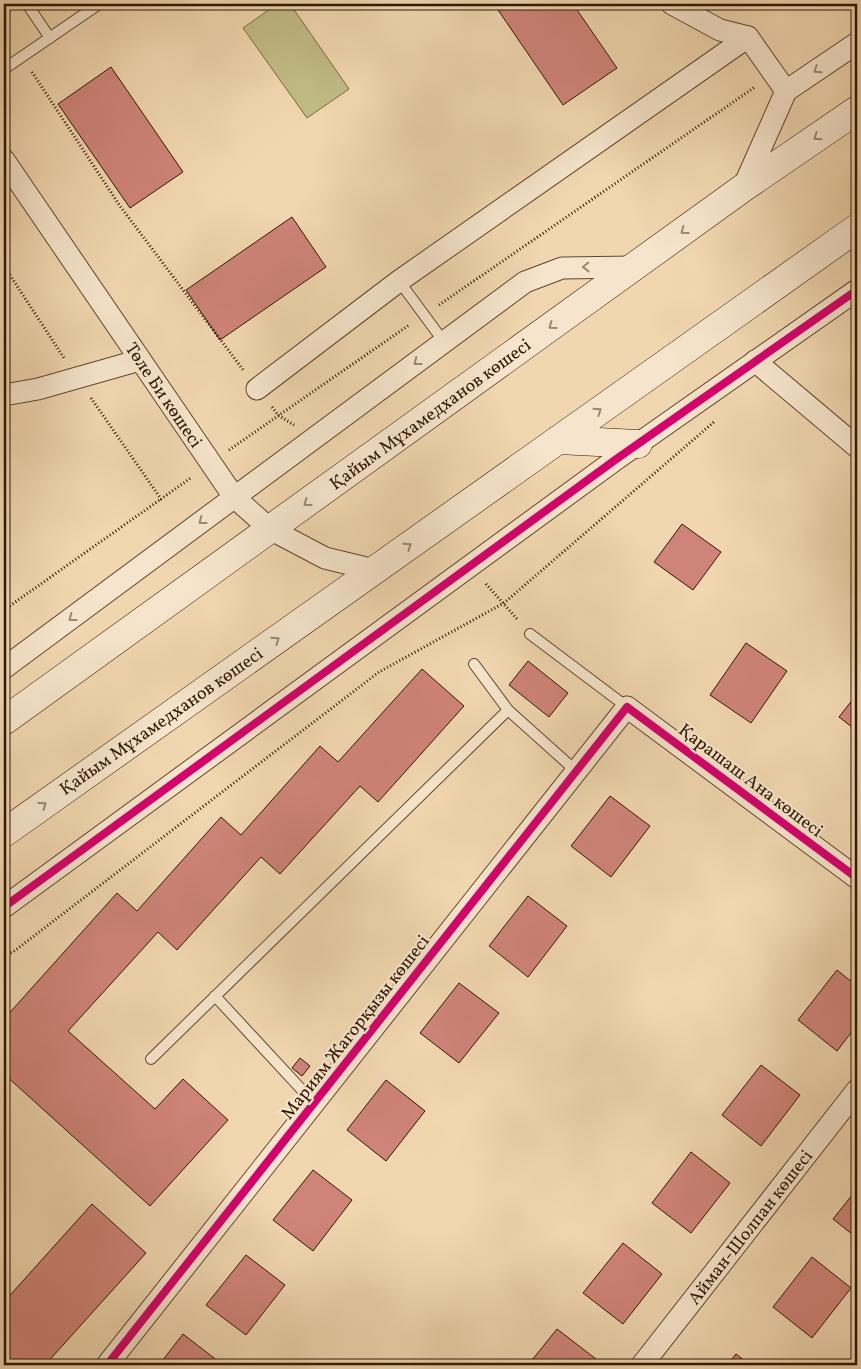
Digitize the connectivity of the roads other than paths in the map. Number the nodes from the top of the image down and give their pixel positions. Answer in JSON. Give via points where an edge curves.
{"nodes":[{"id":1,"x":27,"y":4,"type":"edge"},
{"id":2,"x":99,"y":4,"type":"edge"},
{"id":3,"x":672,"y":4,"type":"edge"},
{"id":4,"x":748,"y":37,"type":"junction"},
{"id":5,"x":50,"y":38,"type":"junction"},
{"id":6,"x":857,"y":43,"type":"edge"},
{"id":7,"x":4,"y":69,"type":"edge"},
{"id":8,"x":780,"y":82,"type":"junction"},
{"id":9,"x":857,"y":110,"type":"edge"},
{"id":10,"x":4,"y":160,"type":"edge"},
{"id":11,"x":743,"y":188,"type":"junction"},
{"id":12,"x":857,"y":228,"type":"edge"},
{"id":13,"x":634,"y":266,"type":"junction"},
{"id":14,"x":399,"y":281,"type":"junction"},
{"id":15,"x":857,"y":290,"type":"edge"},
{"id":16,"x":444,"y":342,"type":"junction"},
{"id":17,"x":140,"y":360,"type":"junction"},
{"id":18,"x":756,"y":361,"type":"junction"},
{"id":19,"x":258,"y":389,"type":"road end"},
{"id":20,"x":4,"y":396,"type":"edge"},
{"id":21,"x":558,"y":440,"type":"junction"},
{"id":22,"x":638,"y":444,"type":"junction"},
{"id":23,"x":857,"y":447,"type":"edge"},
{"id":24,"x":234,"y":497,"type":"junction"},
{"id":25,"x":270,"y":529,"type":"junction"},
{"id":26,"x":374,"y":570,"type":"junction"},
{"id":27,"x":530,"y":634,"type":"road end"},
{"id":28,"x":474,"y":664,"type":"dead end"},
{"id":29,"x":4,"y":668,"type":"edge"},
{"id":30,"x":626,"y":707,"type":"junction"},
{"id":31,"x":508,"y":710,"type":"junction"},
{"id":32,"x":4,"y":721,"type":"edge"},
{"id":33,"x":576,"y":771,"type":"junction"},
{"id":34,"x":4,"y":833,"type":"edge"},
{"id":35,"x":857,"y":878,"type":"edge"},
{"id":36,"x":4,"y":907,"type":"edge"},
{"id":37,"x":215,"y":996,"type":"junction"},
{"id":38,"x":151,"y":1059,"type":"dead end"},
{"id":39,"x":857,"y":1090,"type":"edge"},
{"id":40,"x":314,"y":1103,"type":"junction"},
{"id":41,"x":107,"y":1365,"type":"edge"},
{"id":42,"x":642,"y":1365,"type":"edge"}],
"edges":[{"from":1,"to":5,"type":"lane"},
{"from":2,"to":5,"type":"lane"},
{"from":3,"to":4,"type":"street","via":[[720,30]]},
{"from":4,"to":8,"type":"street"},
{"from":4,"to":14,"type":"street"},
{"from":5,"to":7,"type":"lane"},
{"from":6,"to":8,"type":"street","one_way":true},
{"from":8,"to":11,"type":"street"},
{"from":9,"to":11,"type":"main road","name":"Қайым Мұхамедханов көшесі","one_way":true},
{"from":10,"to":17,"type":"street","name":"Төле Би көшесі"},
{"from":11,"to":13,"type":"main road","name":"Қайым Мұхамедханов көшесі","one_way":true},
{"from":21,"to":12,"type":"main road","name":"Қайым Мұхамедханов көшесі","one_way":true},
{"from":13,"to":16,"type":"street","one_way":true,"via":[[562,268],[525,282]]},
{"from":13,"to":25,"type":"main road","name":"Қайым Мұхамедханов көшесі","one_way":true},
{"from":14,"to":16,"type":"lane"},
{"from":14,"to":19,"type":"street"},
{"from":15,"to":18,"type":"street"},
{"from":16,"to":24,"type":"street","one_way":true},
{"from":17,"to":20,"type":"street"},
{"from":17,"to":24,"type":"street","name":"Төле Би көшесі"},
{"from":18,"to":22,"type":"street"},
{"from":18,"to":23,"type":"street"},
{"from":21,"to":22,"type":"main road"},
{"from":26,"to":21,"type":"main road","name":"Қайым Мұхамедханов көшесі","one_way":true},
{"from":22,"to":36,"type":"street"},
{"from":24,"to":25,"type":"street","name":"Төле Би көшесі"},
{"from":24,"to":29,"type":"street","one_way":true},
{"from":25,"to":26,"type":"street","name":"Төле Би көшесі","via":[[325,558]]},
{"from":25,"to":32,"type":"main road","name":"Қайым Мұхамедханов көшесі"},
{"from":34,"to":26,"type":"main road","name":"Қайым Мұхамедханов көшесі","one_way":true},
{"from":27,"to":30,"type":"lane","name":"Қарашаш Ана көшесі"},
{"from":28,"to":31,"type":"lane"},
{"from":30,"to":33,"type":"street","name":"Мариям Жагорқызы көшесі"},
{"from":30,"to":35,"type":"street","name":"Қарашаш Ана көшесі"},
{"from":31,"to":33,"type":"lane"},
{"from":31,"to":37,"type":"lane"},
{"from":33,"to":40,"type":"street","name":"Мариям Жагорқызы көшесі"},
{"from":37,"to":38,"type":"lane"},
{"from":37,"to":40,"type":"lane"},
{"from":39,"to":42,"type":"street","name":"Айман-Шолпан көшесі"},
{"from":40,"to":41,"type":"street","name":"Мариям Жагорқызы көшесі"}]}
